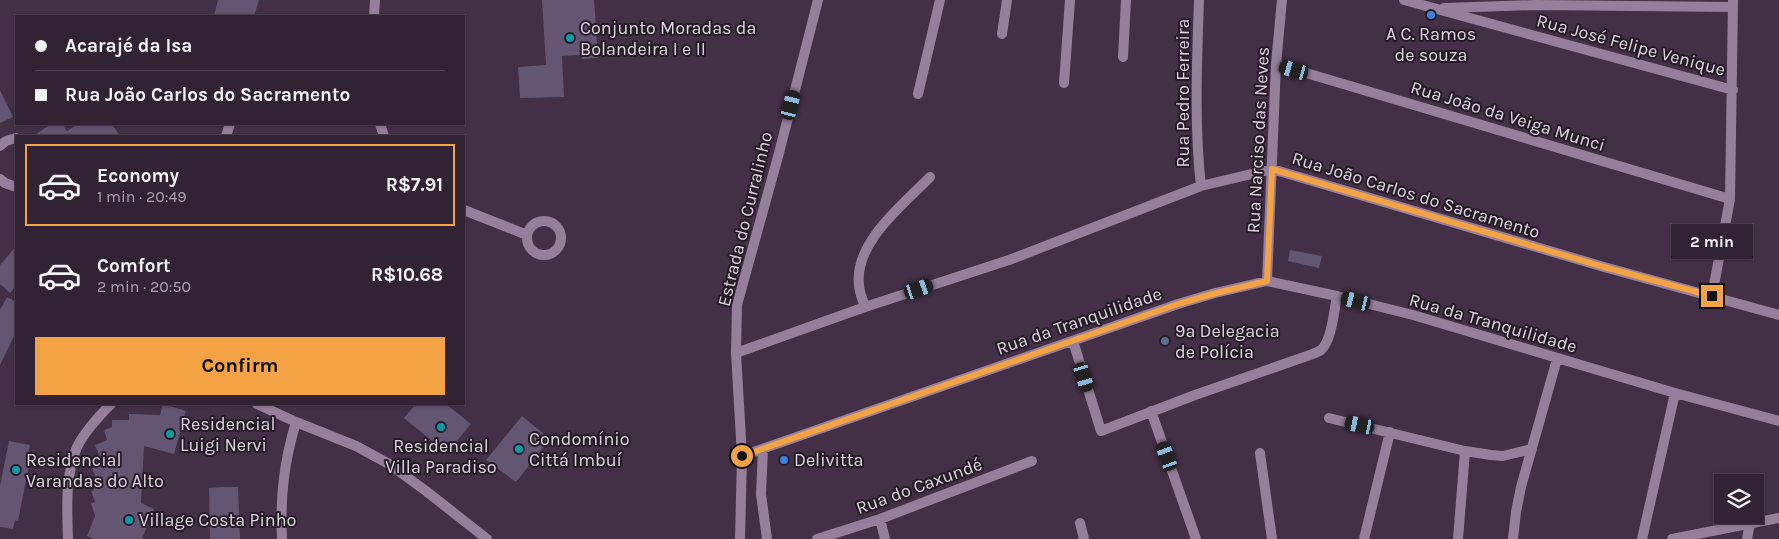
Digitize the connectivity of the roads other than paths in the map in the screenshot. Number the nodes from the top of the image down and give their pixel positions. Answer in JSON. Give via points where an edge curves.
{"nodes":[{"id":1,"x":375,"y":0,"type":"edge"},
{"id":2,"x":818,"y":0,"type":"edge"},
{"id":3,"x":940,"y":0,"type":"edge"},
{"id":4,"x":1007,"y":0,"type":"edge"},
{"id":5,"x":1070,"y":0,"type":"edge"},
{"id":6,"x":1126,"y":0,"type":"edge"},
{"id":7,"x":1199,"y":0,"type":"edge"},
{"id":8,"x":1282,"y":0,"type":"edge"},
{"id":9,"x":1404,"y":0,"type":"edge"},
{"id":10,"x":1733,"y":3,"type":"edge"},
{"id":11,"x":1435,"y":8,"type":"junction"},
{"id":12,"x":374,"y":15,"type":"edge"},
{"id":13,"x":1002,"y":34,"type":"dead end"},
{"id":14,"x":1123,"y":57,"type":"dead end"},
{"id":15,"x":1276,"y":64,"type":"junction"},
{"id":16,"x":1064,"y":83,"type":"dead end"},
{"id":17,"x":1733,"y":90,"type":"junction"},
{"id":18,"x":918,"y":94,"type":"dead end"},
{"id":19,"x":15,"y":138,"type":"edge"},
{"id":20,"x":0,"y":146,"type":"edge"},
{"id":21,"x":1272,"y":169,"type":"junction"},
{"id":22,"x":930,"y":177,"type":"dead end"},
{"id":23,"x":2,"y":185,"type":"edge"},
{"id":24,"x":1201,"y":186,"type":"junction"},
{"id":25,"x":15,"y":187,"type":"edge"},
{"id":26,"x":1730,"y":199,"type":"junction"},
{"id":27,"x":465,"y":210,"type":"edge"},
{"id":28,"x":527,"y":235,"type":"dead end"},
{"id":29,"x":1267,"y":281,"type":"junction"},
{"id":30,"x":1337,"y":296,"type":"junction"},
{"id":31,"x":1712,"y":296,"type":"junction"},
{"id":32,"x":865,"y":307,"type":"junction"},
{"id":33,"x":1779,"y":315,"type":"edge"},
{"id":34,"x":1073,"y":341,"type":"junction"},
{"id":35,"x":736,"y":353,"type":"junction"},
{"id":36,"x":1557,"y":358,"type":"junction"},
{"id":37,"x":1675,"y":393,"type":"junction"},
{"id":38,"x":110,"y":405,"type":"edge"},
{"id":39,"x":259,"y":405,"type":"edge"},
{"id":40,"x":1151,"y":411,"type":"junction"},
{"id":41,"x":1329,"y":418,"type":"dead end"},
{"id":42,"x":1779,"y":420,"type":"edge"},
{"id":43,"x":296,"y":422,"type":"junction"},
{"id":44,"x":1390,"y":432,"type":"junction"},
{"id":45,"x":763,"y":449,"type":"junction"},
{"id":46,"x":1465,"y":450,"type":"junction"},
{"id":47,"x":1532,"y":450,"type":"junction"},
{"id":48,"x":1260,"y":453,"type":"dead end"},
{"id":49,"x":742,"y":456,"type":"junction"},
{"id":50,"x":1032,"y":461,"type":"dead end"},
{"id":51,"x":1779,"y":518,"type":"edge"},
{"id":52,"x":880,"y":519,"type":"junction"},
{"id":53,"x":1764,"y":521,"type":"edge"},
{"id":54,"x":1080,"y":523,"type":"dead end"},
{"id":55,"x":1745,"y":524,"type":"edge"},
{"id":56,"x":1750,"y":524,"type":"edge"},
{"id":57,"x":68,"y":539,"type":"edge"},
{"id":58,"x":282,"y":539,"type":"edge"},
{"id":59,"x":486,"y":539,"type":"edge"},
{"id":60,"x":740,"y":539,"type":"edge"},
{"id":61,"x":767,"y":539,"type":"edge"},
{"id":62,"x":817,"y":539,"type":"edge"},
{"id":63,"x":886,"y":539,"type":"edge"},
{"id":64,"x":1084,"y":539,"type":"edge"},
{"id":65,"x":1196,"y":539,"type":"edge"},
{"id":66,"x":1272,"y":539,"type":"edge"},
{"id":67,"x":1364,"y":539,"type":"edge"},
{"id":68,"x":1458,"y":539,"type":"edge"},
{"id":69,"x":1513,"y":539,"type":"edge"},
{"id":70,"x":1642,"y":539,"type":"edge"},
{"id":71,"x":1672,"y":539,"type":"edge"},
{"id":72,"x":1747,"y":539,"type":"edge"}],
"edges":[{"from":1,"to":12,"type":"street"},
{"from":2,"to":35,"type":"street","name":"Estrada do Curralinho","via":[[737,305]]},
{"from":3,"to":18,"type":"street"},
{"from":4,"to":13,"type":"street"},
{"from":5,"to":16,"type":"street"},
{"from":6,"to":14,"type":"street"},
{"from":7,"to":24,"type":"street","name":"Rua Pedro Ferreira"},
{"from":8,"to":15,"type":"street","name":"Rua Narciso das Neves"},
{"from":9,"to":11,"type":"street","name":"Rua José Felipe Venique"},
{"from":10,"to":11,"type":"street"},
{"from":10,"to":17,"type":"street"},
{"from":11,"to":17,"type":"street","name":"Rua José Felipe Venique"},
{"from":15,"to":21,"type":"street","name":"Rua Narciso das Neves"},
{"from":15,"to":26,"type":"street","name":"Rua João da Veiga Munci"},
{"from":17,"to":26,"type":"street"},
{"from":19,"to":20,"type":"street"},
{"from":21,"to":24,"type":"street","name":"Rua João Carlos do Sacramento"},
{"from":21,"to":29,"type":"street","name":"Rua Narciso das Neves"},
{"from":21,"to":31,"type":"street","name":"Rua João Carlos do Sacramento","via":[[1595,265]]},
{"from":22,"to":32,"type":"street","via":[[891,215],[866,252],[859,285]]},
{"from":23,"to":25,"type":"street"},
{"from":24,"to":32,"type":"street","name":"Rua João Carlos do Sacramento","via":[[1009,260]]},
{"from":26,"to":31,"type":"street"},
{"from":27,"to":28,"type":"street"},
{"from":29,"to":30,"type":"street","name":"Rua da Tranquilidade"},
{"from":29,"to":34,"type":"street","name":"Rua da Tranquilidade","via":[[1178,304]]},
{"from":30,"to":36,"type":"street","name":"Rua da Tranquilidade"},
{"from":30,"to":40,"type":"street","via":[[1327,340],[1321,350]]},
{"from":31,"to":33,"type":"street","name":"Rua João Carlos do Sacramento"},
{"from":32,"to":35,"type":"street","name":"Rua João Carlos do Sacramento"},
{"from":34,"to":40,"type":"street","via":[[1101,431]]},
{"from":34,"to":45,"type":"street","name":"Rua da Tranquilidade"},
{"from":35,"to":49,"type":"street","name":"Estrada do Curralinho"},
{"from":36,"to":37,"type":"street","name":"Rua da Tranquilidade"},
{"from":36,"to":47,"type":"street"},
{"from":37,"to":42,"type":"street","name":"Rua da Tranquilidade"},
{"from":37,"to":70,"type":"street"},
{"from":38,"to":57,"type":"street","via":[[95,420],[78,446],[67,491]]},
{"from":39,"to":43,"type":"street"},
{"from":40,"to":65,"type":"street"},
{"from":41,"to":44,"type":"street"},
{"from":43,"to":58,"type":"street","via":[[288,448],[281,496]]},
{"from":43,"to":59,"type":"street","via":[[356,446],[389,464]]},
{"from":44,"to":46,"type":"street"},
{"from":44,"to":67,"type":"street"},
{"from":45,"to":49,"type":"street","name":"Rua da Tranquilidade"},
{"from":45,"to":61,"type":"street","via":[[761,494]]},
{"from":46,"to":47,"type":"street","via":[[1503,456]]},
{"from":46,"to":68,"type":"street"},
{"from":47,"to":69,"type":"street","via":[[1521,487]]},
{"from":48,"to":66,"type":"street"},
{"from":49,"to":60,"type":"street","name":"Estrada do Curralinho"},
{"from":50,"to":52,"type":"street","name":"Rua do Caxundé"},
{"from":51,"to":53,"type":"street"},
{"from":52,"to":62,"type":"street","name":"Rua do Caxundé"},
{"from":52,"to":63,"type":"street"},
{"from":54,"to":64,"type":"street"},
{"from":55,"to":71,"type":"street"},
{"from":56,"to":72,"type":"street"}]}
